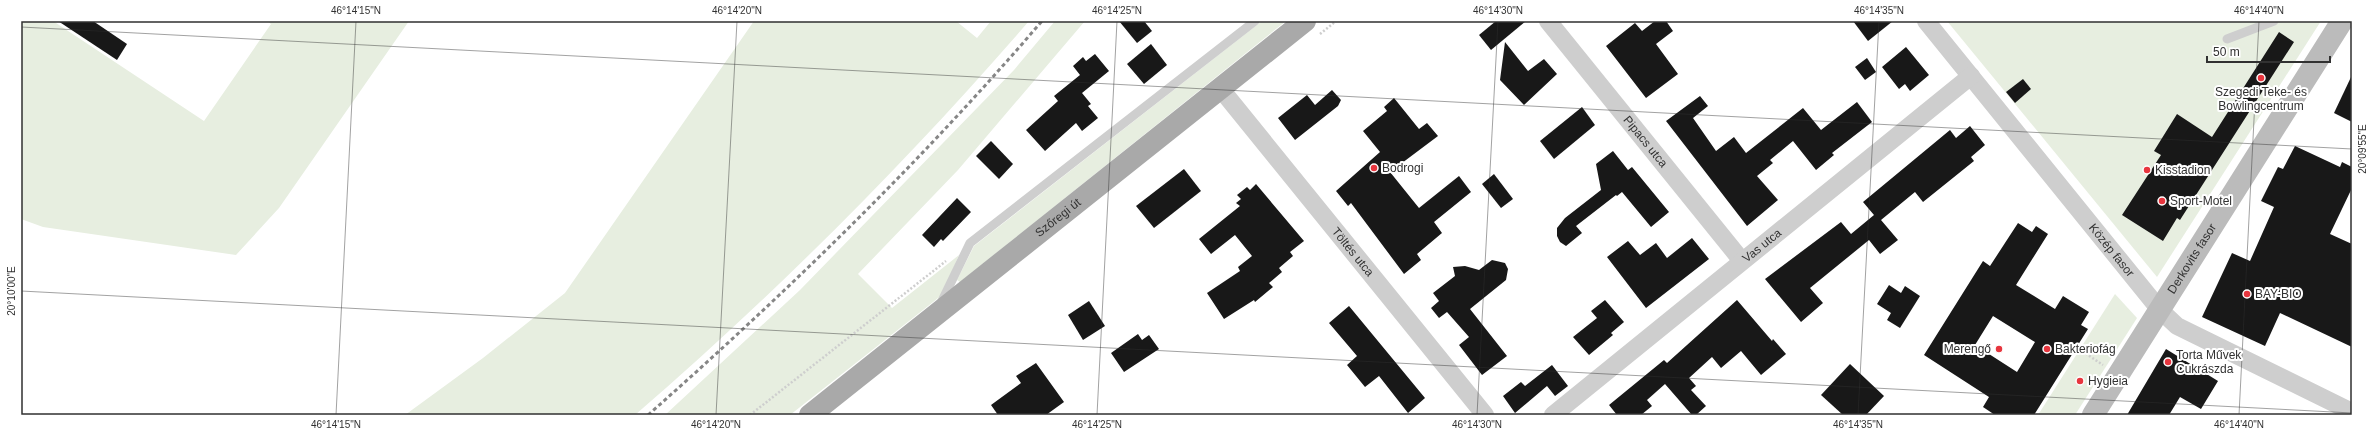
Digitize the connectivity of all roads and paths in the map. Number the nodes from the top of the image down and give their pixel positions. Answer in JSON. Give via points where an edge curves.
{"nodes":[{"id":1,"x":1254,"y":21,"type":"edge"},
{"id":2,"x":1305,"y":21,"type":"edge"},
{"id":3,"x":1548,"y":21,"type":"edge"},
{"id":4,"x":1926,"y":21,"type":"edge"},
{"id":5,"x":2274,"y":21,"type":"edge"},
{"id":6,"x":2343,"y":24,"type":"edge"},
{"id":7,"x":2227,"y":39,"type":"dead end"},
{"id":8,"x":1971,"y":76,"type":"junction"},
{"id":9,"x":1220,"y":88,"type":"junction"},
{"id":10,"x":970,"y":242,"type":"junction"},
{"id":11,"x":1742,"y":262,"type":"junction"},
{"id":12,"x":2160,"y":310,"type":"junction"},
{"id":13,"x":935,"y":317,"type":"junction"},
{"id":14,"x":2079,"y":348,"type":"dead end"},
{"id":15,"x":2118,"y":376,"type":"junction"},
{"id":16,"x":2352,"y":412,"type":"edge"},
{"id":17,"x":750,"y":415,"type":"edge"},
{"id":18,"x":810,"y":415,"type":"edge"},
{"id":19,"x":1485,"y":415,"type":"edge"},
{"id":20,"x":1553,"y":415,"type":"edge"},
{"id":21,"x":2092,"y":415,"type":"edge"}],
"edges":[{"from":1,"to":10,"type":"lane"},
{"from":2,"to":9,"type":"main road","name":"Szőregi út"},
{"from":3,"to":11,"type":"street","name":"Pipacs utca"},
{"from":4,"to":8,"type":"street","name":"Közép fasor"},
{"from":5,"to":7,"type":"lane"},
{"from":6,"to":12,"type":"street","name":"Derkovits fasor"},
{"from":8,"to":11,"type":"street","name":"Vas utca"},
{"from":8,"to":12,"type":"street","name":"Közép fasor"},
{"from":9,"to":13,"type":"main road","name":"Szőregi út"},
{"from":9,"to":19,"type":"street","name":"Töltés utca"},
{"from":10,"to":13,"type":"lane"},
{"from":10,"to":17,"type":"path"},
{"from":11,"to":20,"type":"street","name":"Vas utca"},
{"from":12,"to":15,"type":"street","name":"Derkovits fasor"},
{"from":12,"to":16,"type":"street","name":"Közép fasor","via":[[2177,326]]},
{"from":13,"to":18,"type":"main road","name":"Szőregi út"},
{"from":14,"to":15,"type":"path"},
{"from":15,"to":21,"type":"street","name":"Derkovits fasor"}]}
